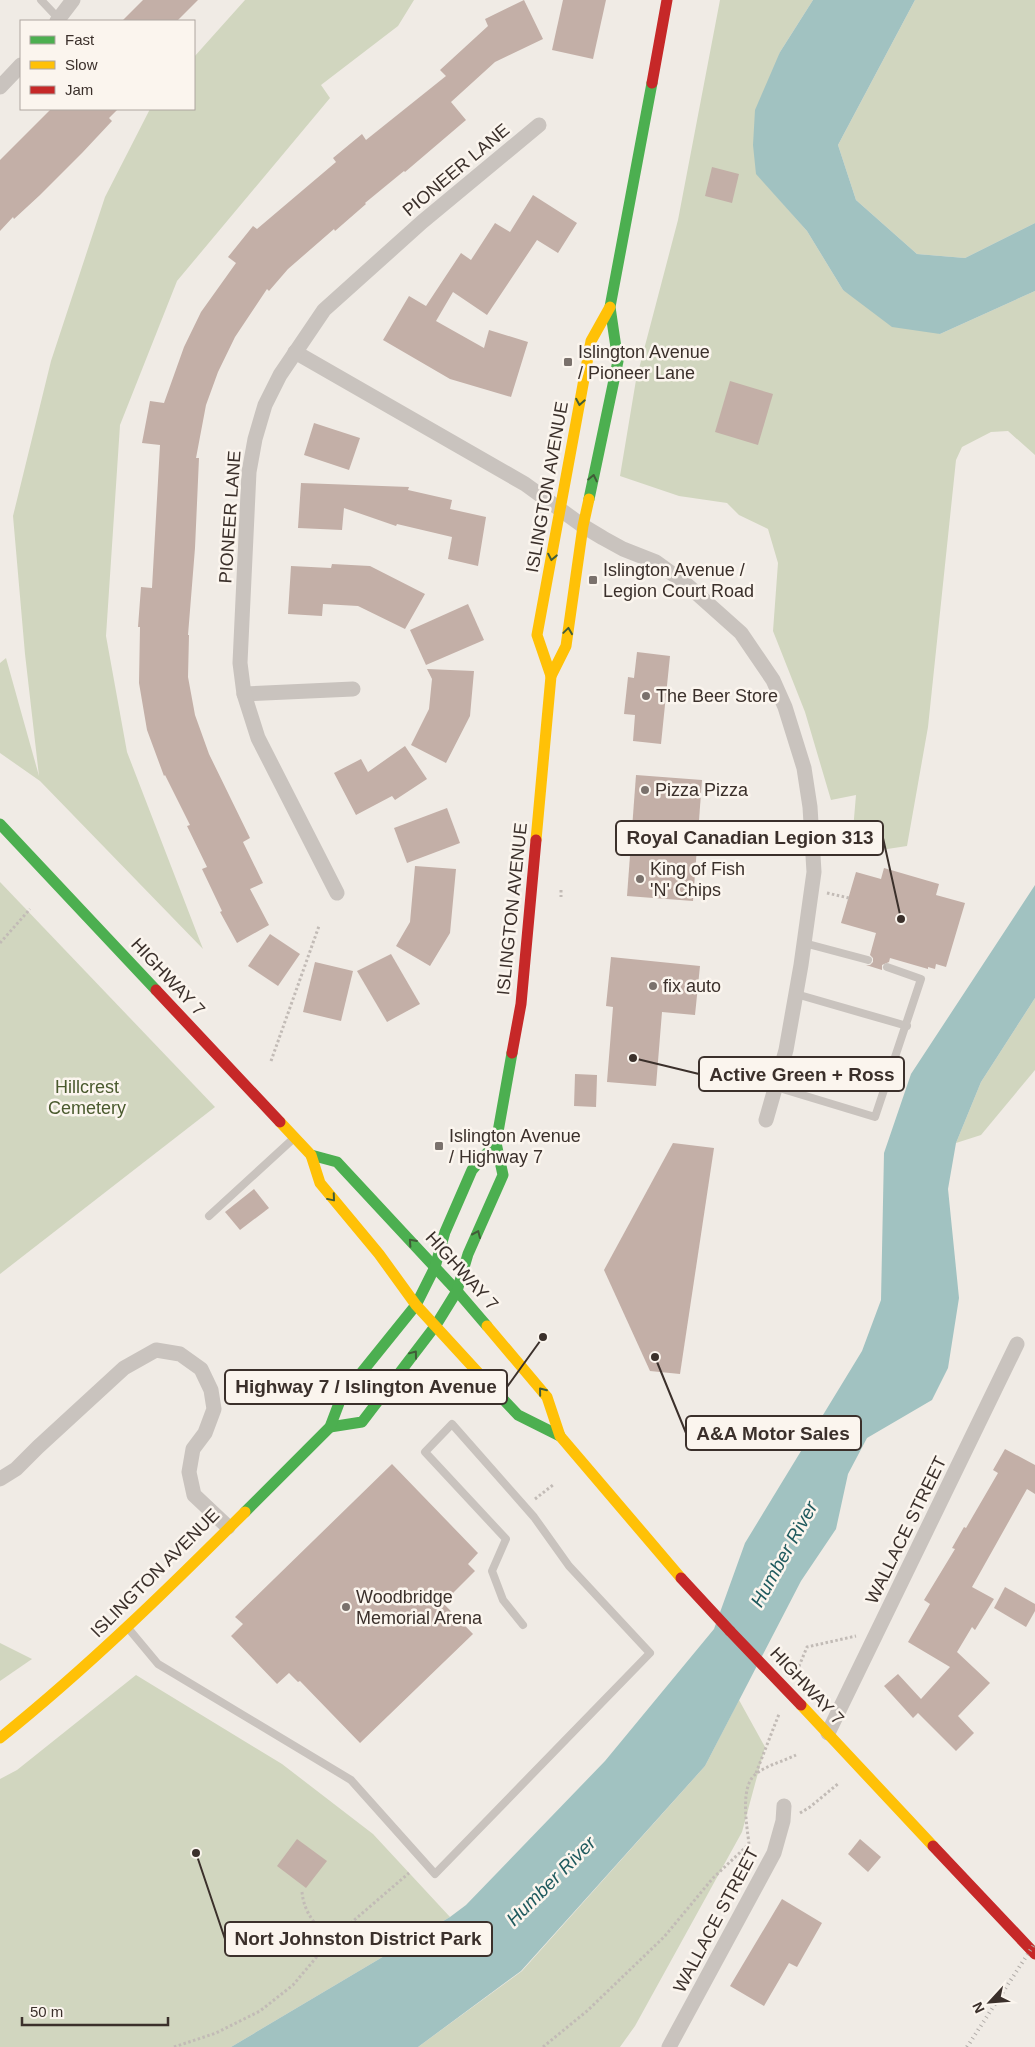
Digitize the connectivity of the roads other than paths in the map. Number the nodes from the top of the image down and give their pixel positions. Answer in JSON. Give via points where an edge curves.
{"nodes":[{"id":1,"x":41,"y":0,"type":"edge"},
{"id":2,"x":73,"y":0,"type":"edge"},
{"id":3,"x":668,"y":0,"type":"edge"},
{"id":4,"x":58,"y":20,"type":"edge"},
{"id":5,"x":20,"y":66,"type":"edge"},
{"id":6,"x":0,"y":86,"type":"edge"},
{"id":7,"x":539,"y":125,"type":"dead end"},
{"id":8,"x":610,"y":307,"type":"junction"},
{"id":9,"x":295,"y":352,"type":"junction"},
{"id":10,"x":561,"y":510,"type":"junction"},
{"id":11,"x":583,"y":526,"type":"junction"},
{"id":12,"x":551,"y":676,"type":"junction"},
{"id":13,"x":353,"y":689,"type":"dead end"},
{"id":14,"x":244,"y":694,"type":"junction"},
{"id":15,"x":0,"y":824,"type":"edge"},
{"id":16,"x":337,"y":893,"type":"dead end"},
{"id":17,"x":804,"y":942,"type":"junction"},
{"id":18,"x":868,"y":960,"type":"dead end"},
{"id":19,"x":887,"y":967,"type":"dead end"},
{"id":20,"x":796,"y":994,"type":"junction"},
{"id":21,"x":906,"y":1026,"type":"junction"},
{"id":22,"x":776,"y":1087,"type":"junction"},
{"id":23,"x":766,"y":1120,"type":"dead end"},
{"id":24,"x":295,"y":1138,"type":"junction"},
{"id":25,"x":496,"y":1143,"type":"junction"},
{"id":26,"x":311,"y":1155,"type":"junction"},
{"id":27,"x":209,"y":1216,"type":"dead end"},
{"id":28,"x":434,"y":1267,"type":"junction"},
{"id":29,"x":457,"y":1291,"type":"junction"},
{"id":30,"x":416,"y":1304,"type":"junction"},
{"id":31,"x":436,"y":1325,"type":"junction"},
{"id":32,"x":1017,"y":1344,"type":"dead end"},
{"id":33,"x":330,"y":1427,"type":"junction"},
{"id":34,"x":560,"y":1436,"type":"junction"},
{"id":35,"x":0,"y":1479,"type":"edge"},
{"id":36,"x":228,"y":1527,"type":"junction"},
{"id":37,"x":523,"y":1625,"type":"dead end"},
{"id":38,"x":128,"y":1628,"type":"junction"},
{"id":39,"x":828,"y":1734,"type":"junction"},
{"id":40,"x":0,"y":1738,"type":"edge"},
{"id":41,"x":783,"y":1814,"type":"road end"},
{"id":42,"x":1035,"y":1954,"type":"edge"},
{"id":43,"x":669,"y":2047,"type":"edge"}],
"edges":[{"from":1,"to":4,"type":"lane"},
{"from":2,"to":4,"type":"street"},
{"from":3,"to":8,"type":"main road","name":"ISLINGTON AVENUE"},
{"from":5,"to":6,"type":"street"},
{"from":7,"to":9,"type":"street","name":"PIONEER LANE","via":[[422,222],[324,310]]},
{"from":8,"to":10,"type":"main road","name":"ISLINGTON AVENUE","one_way":true,"via":[[591,341]]},
{"from":11,"to":8,"type":"main road","name":"ISLINGTON AVENUE","one_way":true,"via":[[618,361]]},
{"from":9,"to":10,"type":"street","via":[[525,484]]},
{"from":9,"to":14,"type":"street","name":"PIONEER LANE","via":[[265,405],[249,472],[240,663]]},
{"from":10,"to":11,"type":"street"},
{"from":10,"to":12,"type":"main road","name":"ISLINGTON AVENUE","one_way":true,"via":[[537,634]]},
{"from":12,"to":11,"type":"main road","name":"ISLINGTON AVENUE","one_way":true,"via":[[566,646]]},
{"from":11,"to":17,"type":"street","via":[[623,549],[656,562],[685,583],[741,634],[773,680],[800,752],[810,807],[814,872]]},
{"from":12,"to":25,"type":"main road","name":"ISLINGTON AVENUE","via":[[521,1004]]},
{"from":13,"to":14,"type":"street"},
{"from":14,"to":16,"type":"street","name":"PIONEER LANE","via":[[258,738]]},
{"from":15,"to":24,"type":"main road","name":"HIGHWAY 7"},
{"from":17,"to":18,"type":"lane"},
{"from":17,"to":20,"type":"street"},
{"from":19,"to":21,"type":"lane","via":[[921,979]]},
{"from":20,"to":21,"type":"lane"},
{"from":20,"to":22,"type":"street"},
{"from":21,"to":22,"type":"lane","via":[[876,1116]]},
{"from":22,"to":23,"type":"street"},
{"from":24,"to":26,"type":"main road","name":"HIGHWAY 7"},
{"from":24,"to":27,"type":"lane"},
{"from":25,"to":28,"type":"main road","name":"ISLINGTON AVENUE","via":[[472,1170],[445,1232]]},
{"from":29,"to":25,"type":"main road","name":"ISLINGTON AVENUE","one_way":true,"via":[[468,1254],[503,1175]]},
{"from":28,"to":26,"type":"main road","name":"HIGHWAY 7","one_way":true,"via":[[337,1162]]},
{"from":26,"to":30,"type":"main road","name":"HIGHWAY 7","one_way":true,"via":[[320,1183]]},
{"from":28,"to":29,"type":"main road","name":"HIGHWAY 7"},
{"from":28,"to":30,"type":"main road","name":"ISLINGTON AVENUE"},
{"from":29,"to":31,"type":"main road","name":"ISLINGTON AVENUE"},
{"from":34,"to":29,"type":"main road","name":"HIGHWAY 7","one_way":true,"via":[[547,1397]]},
{"from":30,"to":31,"type":"main road","name":"HIGHWAY 7"},
{"from":30,"to":33,"type":"main road","name":"ISLINGTON AVENUE","via":[[341,1398]]},
{"from":33,"to":31,"type":"main road","name":"ISLINGTON AVENUE","one_way":true,"via":[[362,1422]]},
{"from":31,"to":34,"type":"main road","name":"HIGHWAY 7","via":[[518,1415]]},
{"from":32,"to":39,"type":"street","name":"WALLACE STREET"},
{"from":33,"to":36,"type":"main road","name":"ISLINGTON AVENUE"},
{"from":34,"to":39,"type":"main road","name":"HIGHWAY 7","bridge":true,"via":[[678,1576]]},
{"from":35,"to":36,"type":"street","via":[[16,1469],[124,1368],[156,1350],[180,1354],[201,1368],[211,1390],[214,1409],[206,1433],[193,1449],[189,1472],[194,1495]]},
{"from":36,"to":38,"type":"main road","name":"ISLINGTON AVENUE"},
{"from":37,"to":38,"type":"lane","via":[[503,1600],[492,1571],[506,1539],[425,1452],[452,1424],[525,1508],[569,1566],[650,1653],[436,1874],[351,1780],[158,1664]]},
{"from":38,"to":40,"type":"main road","name":"ISLINGTON AVENUE"},
{"from":39,"to":42,"type":"main road","name":"HIGHWAY 7"},
{"from":41,"to":43,"type":"street","name":"WALLACE STREET","via":[[774,1853]]}]}
